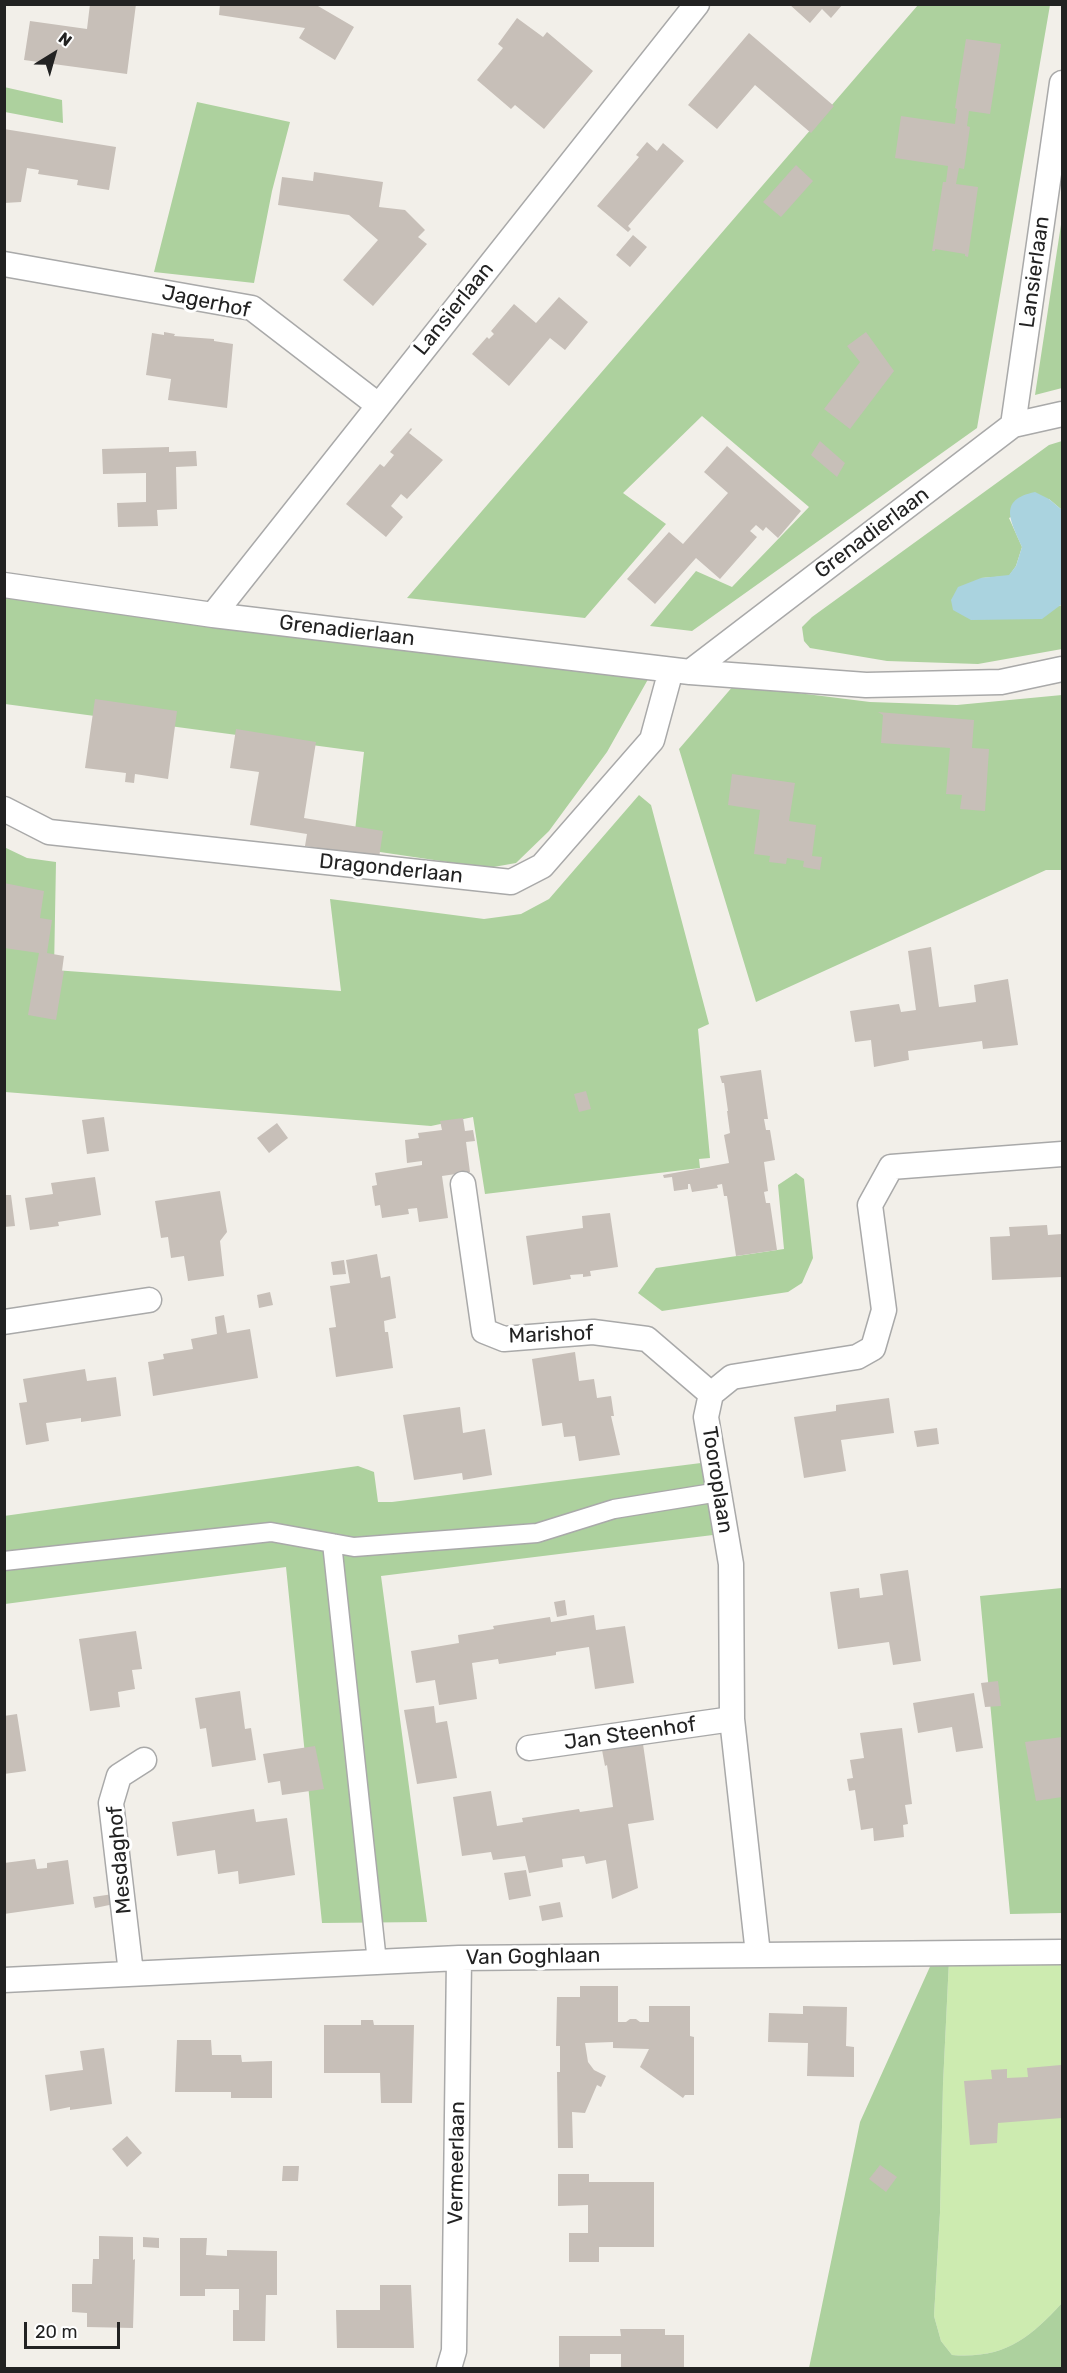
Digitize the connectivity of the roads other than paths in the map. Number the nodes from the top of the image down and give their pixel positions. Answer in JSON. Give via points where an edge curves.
{"nodes":[{"id":1,"x":697,"y":4,"type":"edge"},
{"id":2,"x":1062,"y":83,"type":"edge"},
{"id":3,"x":4,"y":264,"type":"edge"},
{"id":4,"x":378,"y":405,"type":"junction"},
{"id":5,"x":1062,"y":414,"type":"edge"},
{"id":6,"x":1013,"y":425,"type":"junction"},
{"id":7,"x":4,"y":585,"type":"edge"},
{"id":8,"x":213,"y":615,"type":"junction"},
{"id":9,"x":1062,"y":669,"type":"edge"},
{"id":10,"x":680,"y":671,"type":"junction"},
{"id":11,"x":4,"y":809,"type":"edge"},
{"id":12,"x":1062,"y":1154,"type":"edge"},
{"id":13,"x":463,"y":1184,"type":"dead end"},
{"id":14,"x":149,"y":1300,"type":"dead end"},
{"id":15,"x":4,"y":1322,"type":"edge"},
{"id":16,"x":711,"y":1394,"type":"junction"},
{"id":17,"x":719,"y":1492,"type":"junction"},
{"id":18,"x":332,"y":1543,"type":"junction"},
{"id":19,"x":4,"y":1562,"type":"edge"},
{"id":20,"x":732,"y":1719,"type":"junction"},
{"id":21,"x":529,"y":1748,"type":"dead end"},
{"id":22,"x":144,"y":1760,"type":"dead end"},
{"id":23,"x":1062,"y":1952,"type":"edge"},
{"id":24,"x":758,"y":1954,"type":"junction"},
{"id":25,"x":459,"y":1958,"type":"junction"},
{"id":26,"x":377,"y":1962,"type":"junction"},
{"id":27,"x":131,"y":1973,"type":"junction"},
{"id":28,"x":4,"y":1980,"type":"edge"},
{"id":29,"x":449,"y":2368,"type":"edge"}],
"edges":[{"from":1,"to":4,"type":"street","name":"Lansierlaan"},
{"from":2,"to":6,"type":"street","name":"Lansierlaan"},
{"from":3,"to":4,"type":"street","name":"Jagerhof","via":[[252,308]]},
{"from":4,"to":8,"type":"street","name":"Lansierlaan"},
{"from":5,"to":6,"type":"street","name":"Grenadierlaan"},
{"from":6,"to":10,"type":"street","name":"Grenadierlaan"},
{"from":7,"to":8,"type":"street","name":"Grenadierlaan"},
{"from":8,"to":10,"type":"street","name":"Grenadierlaan"},
{"from":9,"to":10,"type":"street","name":"Grenadierlaan","via":[[1001,682],[866,685]]},
{"from":10,"to":11,"type":"street","name":"Dragonderlaan","via":[[652,740],[542,866],[511,882],[49,832]]},
{"from":12,"to":16,"type":"street","via":[[891,1167],[870,1205],[884,1310],[873,1348],[857,1357],[732,1377]]},
{"from":13,"to":16,"type":"street","name":"Marishof","via":[[484,1331],[504,1339],[593,1332],[647,1339]]},
{"from":14,"to":15,"type":"street"},
{"from":16,"to":17,"type":"street","name":"Tooroplaan","via":[[706,1417]]},
{"from":17,"to":18,"type":"street","via":[[614,1509],[537,1533],[354,1547]]},
{"from":17,"to":20,"type":"street","name":"Tooroplaan","via":[[731,1564]]},
{"from":18,"to":19,"type":"street","via":[[271,1532]]},
{"from":18,"to":26,"type":"street"},
{"from":20,"to":21,"type":"street","name":"Jan Steenhof"},
{"from":20,"to":24,"type":"street","name":"Tooroplaan"},
{"from":22,"to":27,"type":"street","name":"Mesdaghof","via":[[119,1776],[111,1803]]},
{"from":23,"to":24,"type":"street","name":"Van Goghlaan"},
{"from":24,"to":25,"type":"street","name":"Van Goghlaan"},
{"from":25,"to":26,"type":"street","name":"Van Goghlaan"},
{"from":25,"to":29,"type":"street","name":"Vermeerlaan","via":[[454,2351]]},
{"from":26,"to":27,"type":"street","name":"Van Goghlaan"},
{"from":27,"to":28,"type":"street","name":"Van Goghlaan"}]}
